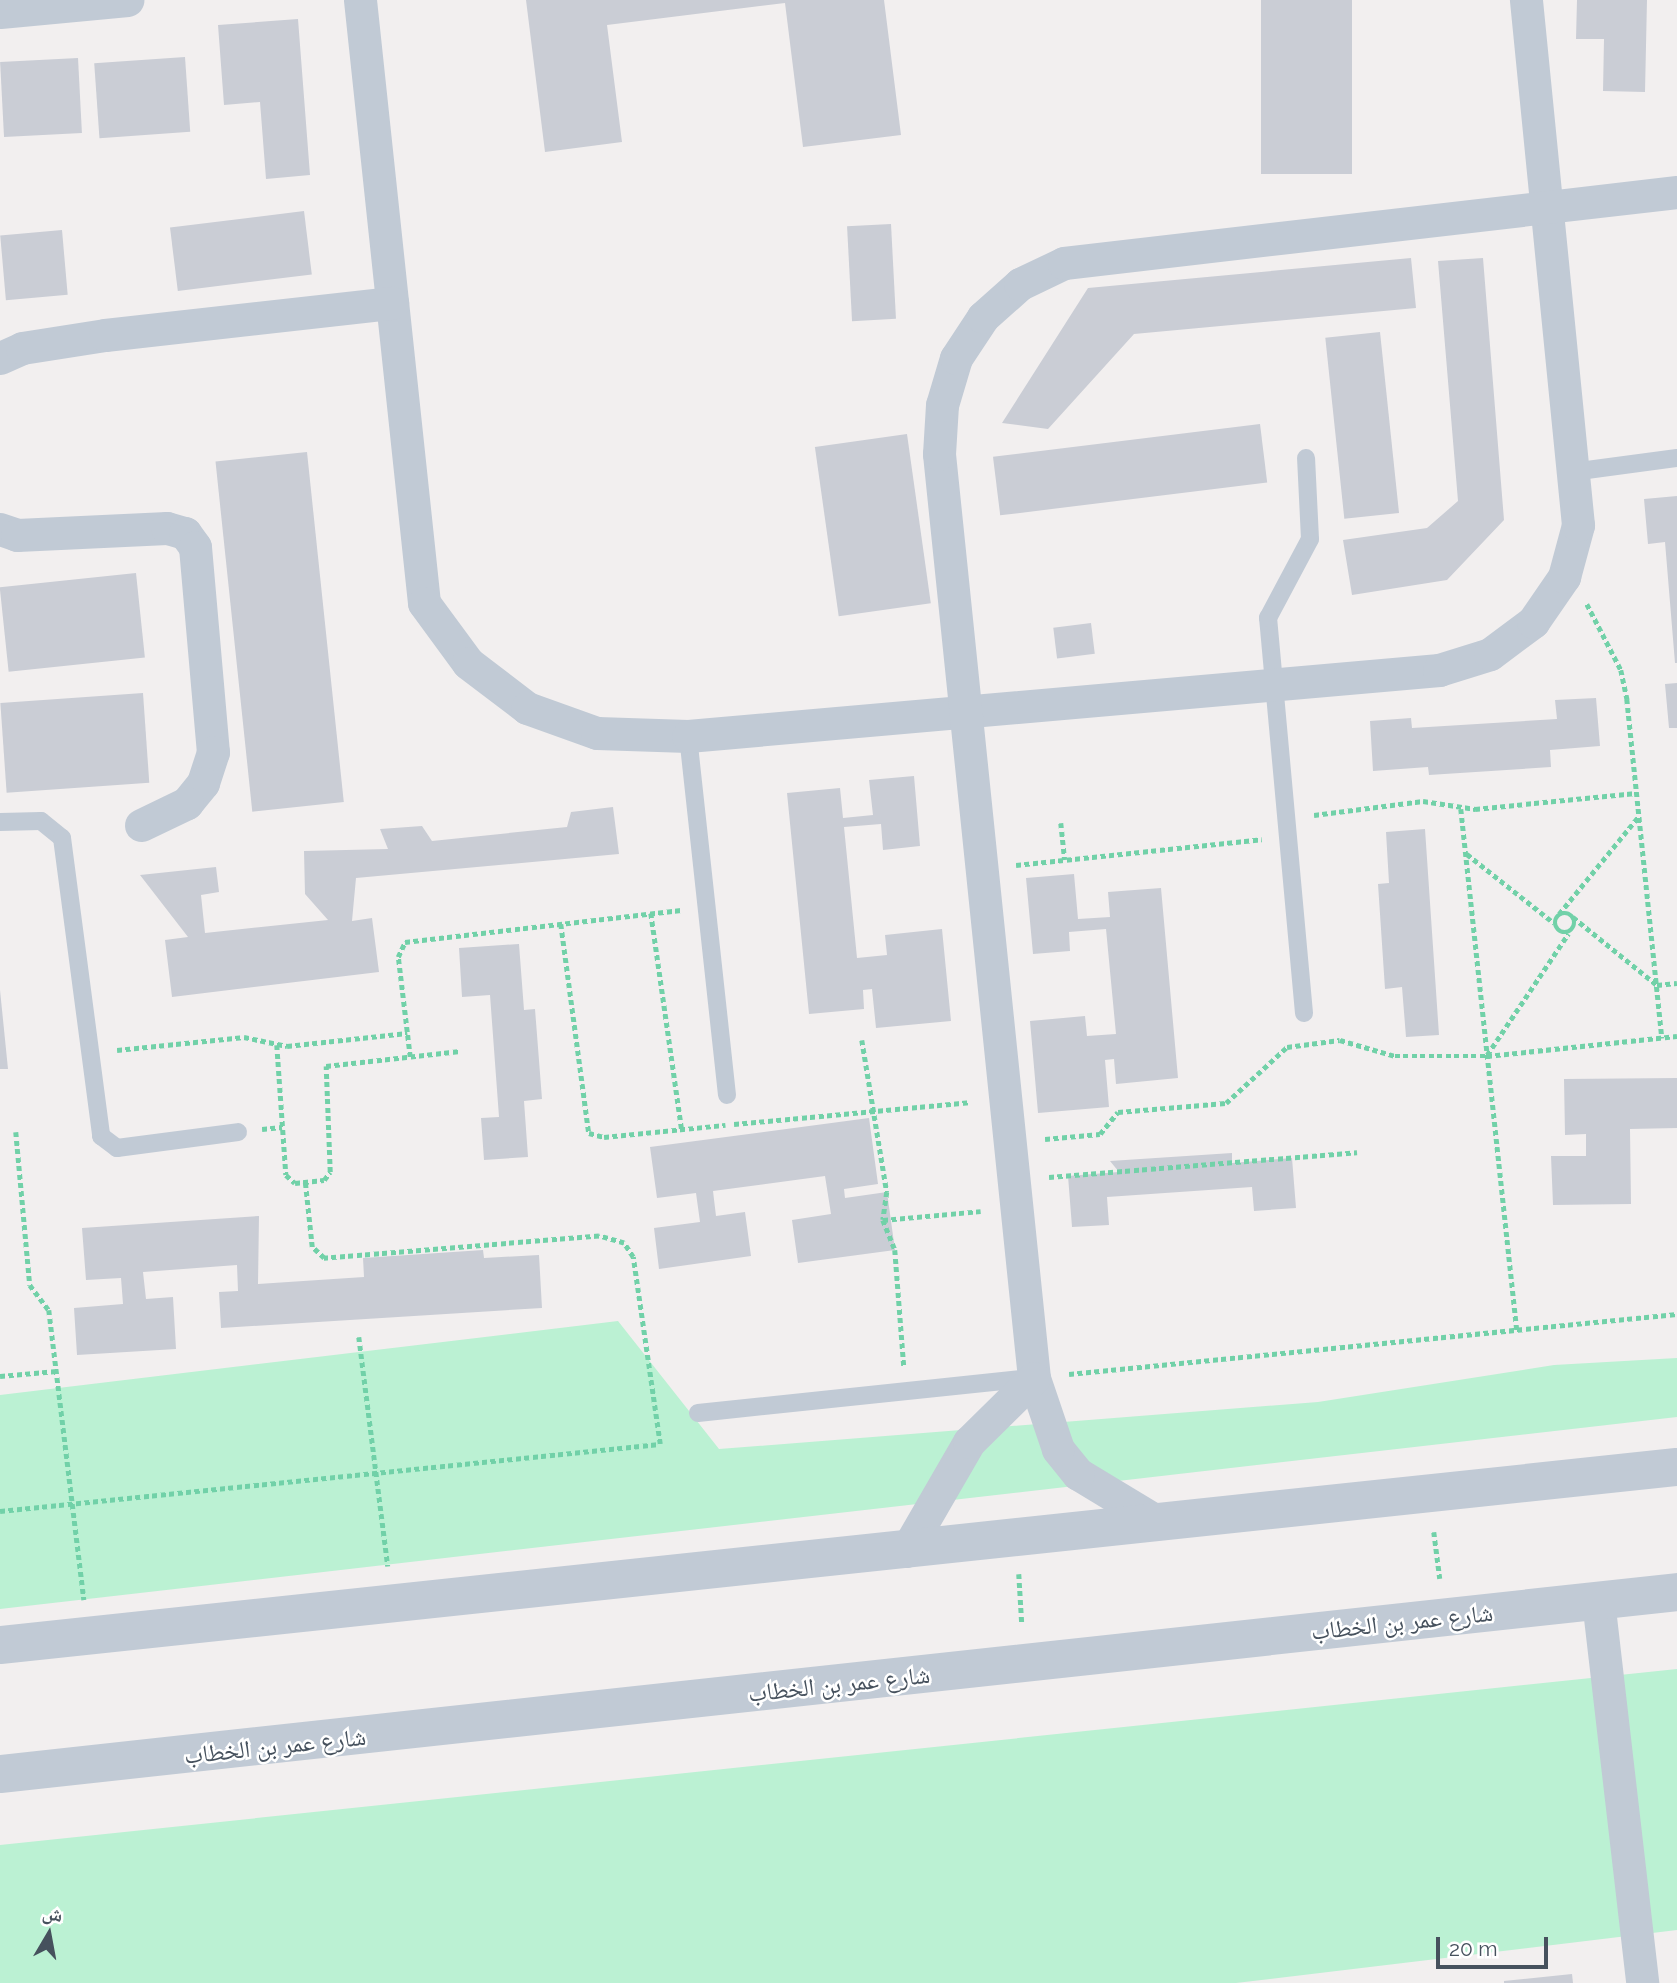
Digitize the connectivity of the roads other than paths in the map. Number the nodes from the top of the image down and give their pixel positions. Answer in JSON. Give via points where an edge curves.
{"nodes":[{"id":1,"x":127,"y":0,"type":"edge"},
{"id":2,"x":360,"y":0,"type":"edge"},
{"id":3,"x":1526,"y":0,"type":"edge"},
{"id":4,"x":0,"y":12,"type":"edge"},
{"id":5,"x":1677,"y":192,"type":"edge"},
{"id":6,"x":1547,"y":206,"type":"junction"},
{"id":7,"x":392,"y":303,"type":"junction"},
{"id":8,"x":0,"y":358,"type":"edge"},
{"id":9,"x":1306,"y":458,"type":"dead end"},
{"id":10,"x":1677,"y":458,"type":"edge"},
{"id":11,"x":1572,"y":472,"type":"junction"},
{"id":12,"x":0,"y":529,"type":"edge"},
{"id":13,"x":1274,"y":681,"type":"junction"},
{"id":14,"x":964,"y":712,"type":"junction"},
{"id":15,"x":688,"y":736,"type":"junction"},
{"id":16,"x":0,"y":822,"type":"edge"},
{"id":17,"x":141,"y":825,"type":"dead end"},
{"id":18,"x":1304,"y":1013,"type":"dead end"},
{"id":19,"x":727,"y":1095,"type":"dead end"},
{"id":20,"x":238,"y":1132,"type":"dead end"},
{"id":21,"x":1034,"y":1378,"type":"junction"},
{"id":22,"x":698,"y":1413,"type":"dead end"},
{"id":23,"x":1677,"y":1467,"type":"edge"},
{"id":24,"x":1156,"y":1521,"type":"junction"},
{"id":25,"x":906,"y":1551,"type":"junction"},
{"id":26,"x":1677,"y":1592,"type":"edge"},
{"id":27,"x":1598,"y":1600,"type":"junction"},
{"id":28,"x":0,"y":1644,"type":"edge"},
{"id":29,"x":0,"y":1774,"type":"edge"},
{"id":30,"x":1642,"y":1983,"type":"edge"}],
"edges":[{"from":1,"to":4,"type":"street"},
{"from":2,"to":7,"type":"street"},
{"from":3,"to":6,"type":"street"},
{"from":5,"to":6,"type":"street"},
{"from":6,"to":11,"type":"street"},
{"from":6,"to":14,"type":"street","via":[[1064,263],[1020,284],[983,317],[956,358],[942,405],[939,454]]},
{"from":7,"to":8,"type":"street","via":[[105,335],[22,348]]},
{"from":7,"to":15,"type":"street","via":[[424,603],[468,663],[527,708],[597,733]]},
{"from":9,"to":13,"type":"lane","via":[[1310,539],[1270,609]]},
{"from":10,"to":11,"type":"lane"},
{"from":11,"to":13,"type":"street","via":[[1578,525],[1564,577],[1533,622],[1490,654],[1439,670]]},
{"from":12,"to":17,"type":"street","via":[[17,534],[167,528],[185,533],[195,547],[213,752],[203,783],[187,803]]},
{"from":13,"to":14,"type":"street"},
{"from":13,"to":18,"type":"lane"},
{"from":14,"to":15,"type":"street"},
{"from":14,"to":21,"type":"street"},
{"from":15,"to":19,"type":"lane","via":[[703,908]]},
{"from":16,"to":20,"type":"lane","via":[[41,821],[62,838],[90,1053],[107,1144],[127,1147]]},
{"from":21,"to":22,"type":"lane"},
{"from":21,"to":24,"type":"street","via":[[1058,1449],[1079,1474]]},
{"from":21,"to":25,"type":"street","via":[[969,1442]]},
{"from":23,"to":24,"type":"street"},
{"from":24,"to":25,"type":"street"},
{"from":25,"to":28,"type":"street"},
{"from":26,"to":27,"type":"street","name":"شارع عمر بن الخطاب"},
{"from":27,"to":29,"type":"street","name":"شارع عمر بن الخطاب"},
{"from":27,"to":30,"type":"street"}]}
